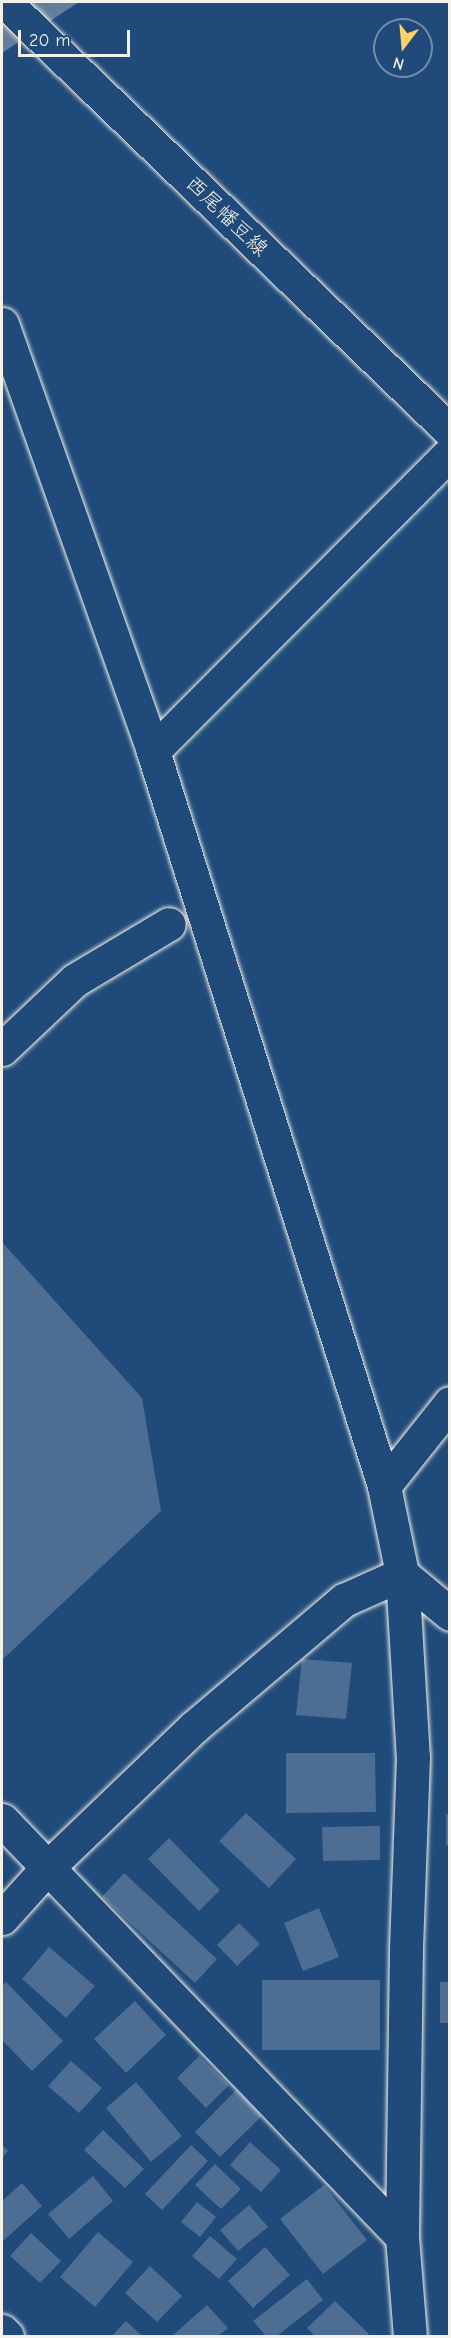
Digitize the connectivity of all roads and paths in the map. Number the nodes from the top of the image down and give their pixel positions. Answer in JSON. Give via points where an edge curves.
{"nodes":[{"id":1,"x":5,"y":2,"type":"edge"},
{"id":2,"x":2,"y":324,"type":"edge"},
{"id":3,"x":450,"y":431,"type":"edge"},
{"id":4,"x":450,"y":453,"type":"edge"},
{"id":5,"x":153,"y":751,"type":"junction"},
{"id":6,"x":170,"y":924,"type":"dead end"},
{"id":7,"x":2,"y":1049,"type":"edge"},
{"id":8,"x":450,"y":1403,"type":"edge"},
{"id":9,"x":384,"y":1486,"type":"junction"},
{"id":10,"x":402,"y":1574,"type":"junction"},
{"id":11,"x":450,"y":1614,"type":"edge"},
{"id":12,"x":2,"y":1820,"type":"edge"},
{"id":13,"x":48,"y":1868,"type":"junction"},
{"id":14,"x":2,"y":1918,"type":"edge"},
{"id":15,"x":402,"y":2237,"type":"junction"},
{"id":16,"x":2,"y":2331,"type":"edge"},
{"id":17,"x":7,"y":2337,"type":"edge"},
{"id":18,"x":410,"y":2337,"type":"edge"}],
"edges":[{"from":1,"to":3,"type":"street","name":"西尾幡豆線"},
{"from":2,"to":5,"type":"street"},
{"from":4,"to":5,"type":"street"},
{"from":5,"to":9,"type":"street"},
{"from":6,"to":7,"type":"street","via":[[75,980]]},
{"from":8,"to":9,"type":"street"},
{"from":9,"to":10,"type":"street"},
{"from":10,"to":11,"type":"street"},
{"from":10,"to":13,"type":"street","via":[[344,1600],[194,1727]]},
{"from":10,"to":15,"type":"street","via":[[413,1757]]},
{"from":12,"to":13,"type":"street"},
{"from":13,"to":14,"type":"street"},
{"from":13,"to":15,"type":"street"},
{"from":15,"to":18,"type":"street"},
{"from":16,"to":17,"type":"street"}]}
